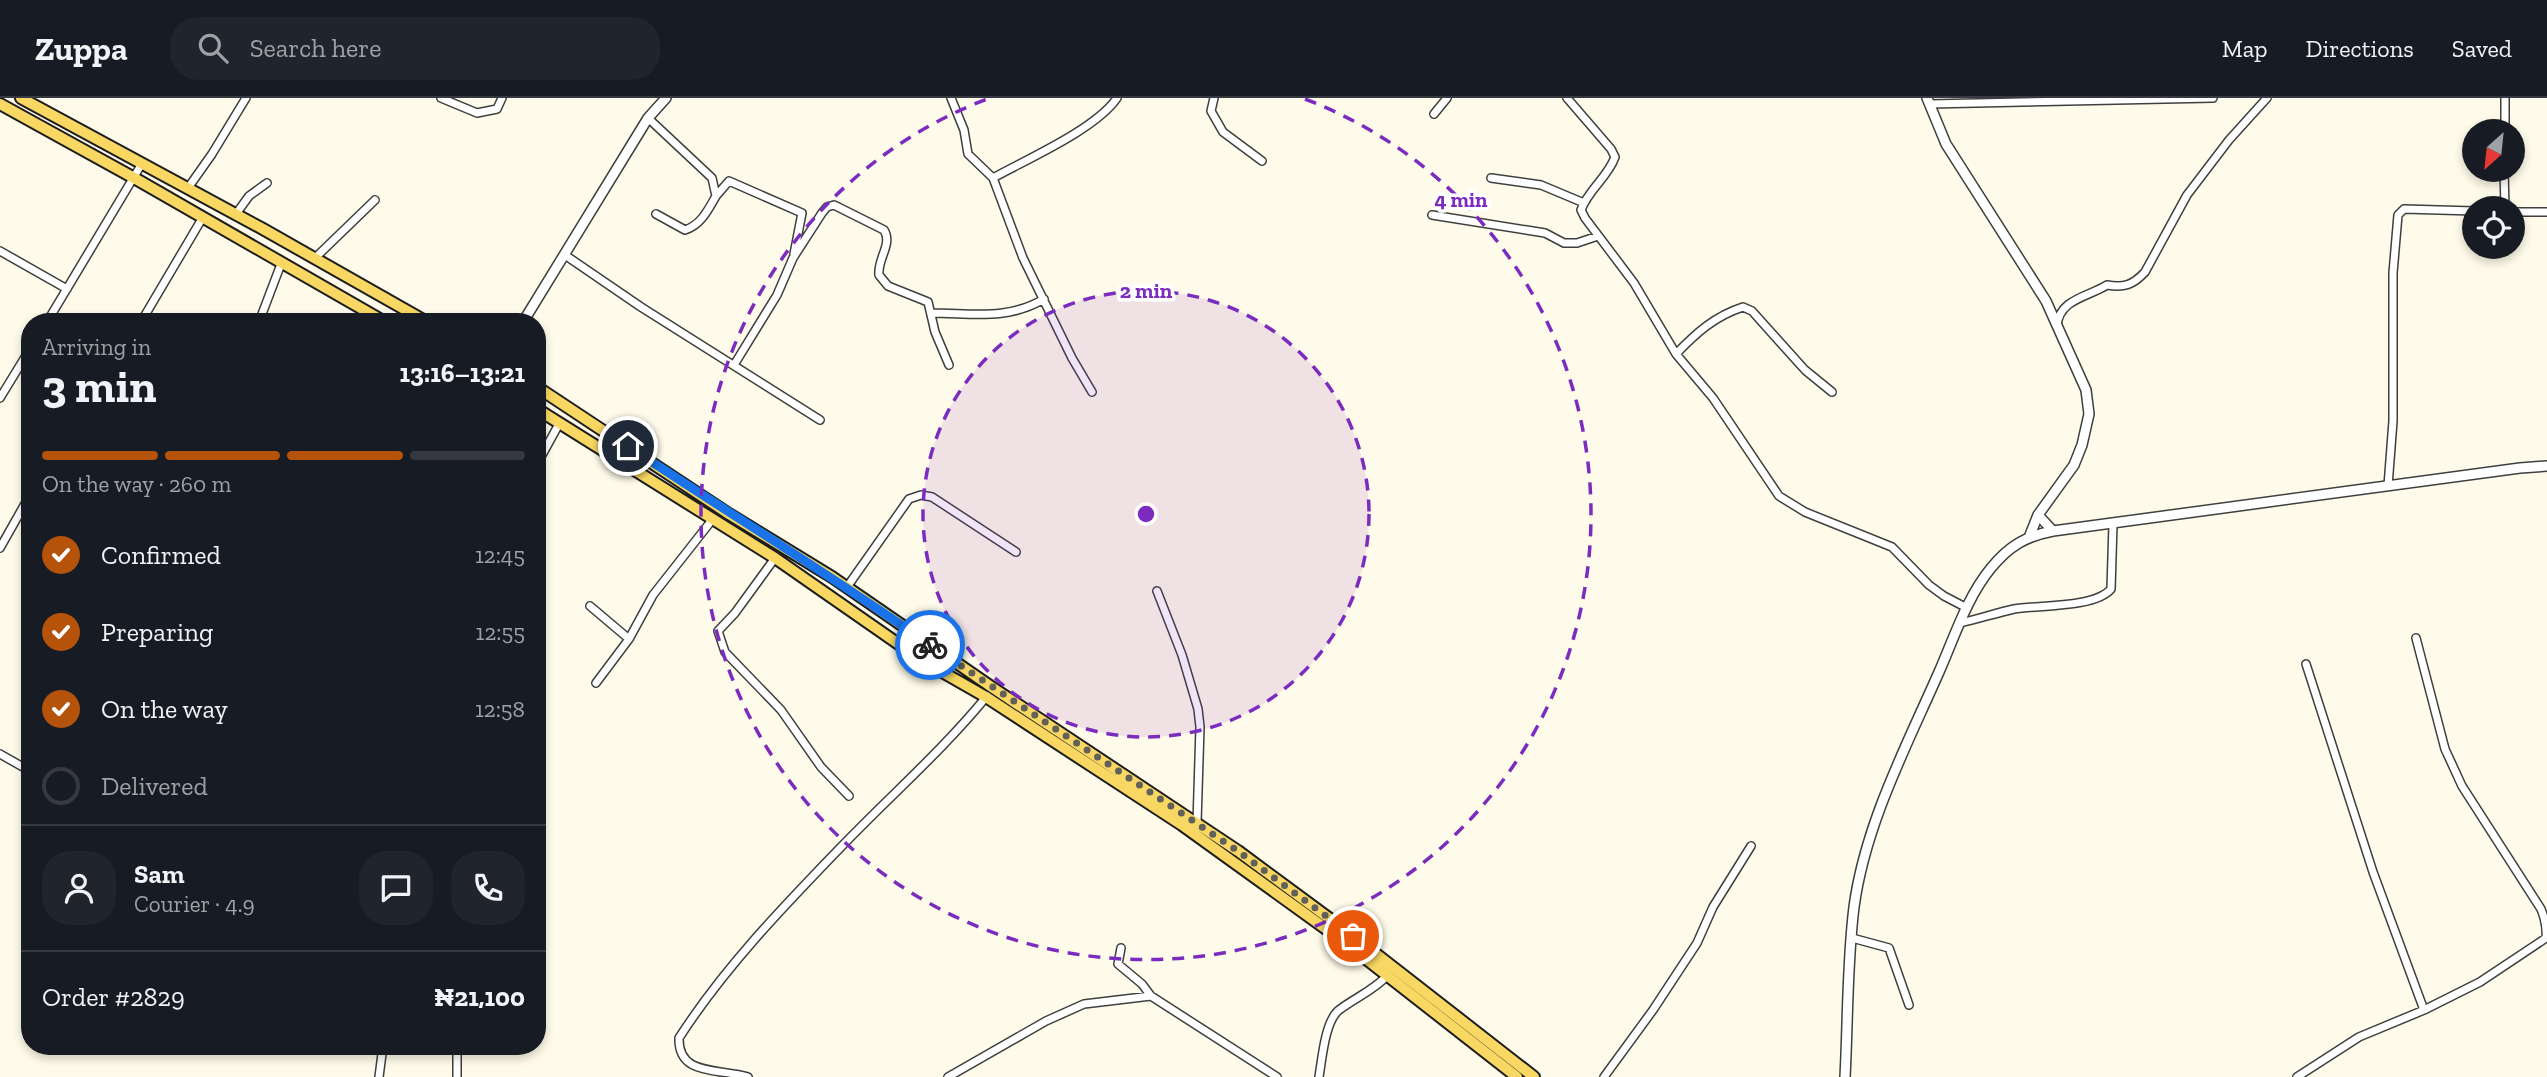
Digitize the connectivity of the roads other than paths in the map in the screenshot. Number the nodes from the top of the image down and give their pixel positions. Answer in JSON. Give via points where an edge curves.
{"nodes":[{"id":1,"x":20,"y":98,"type":"edge"},
{"id":2,"x":246,"y":98,"type":"edge"},
{"id":3,"x":441,"y":98,"type":"edge"},
{"id":4,"x":502,"y":98,"type":"edge"},
{"id":5,"x":666,"y":98,"type":"edge"},
{"id":6,"x":951,"y":98,"type":"edge"},
{"id":7,"x":1117,"y":98,"type":"edge"},
{"id":8,"x":1214,"y":98,"type":"edge"},
{"id":9,"x":1447,"y":98,"type":"edge"},
{"id":10,"x":1567,"y":98,"type":"edge"},
{"id":11,"x":2213,"y":98,"type":"edge"},
{"id":12,"x":2267,"y":98,"type":"edge"},
{"id":13,"x":2505,"y":98,"type":"edge"},
{"id":14,"x":1928,"y":101,"type":"edge"},
{"id":15,"x":0,"y":104,"type":"edge"},
{"id":16,"x":1434,"y":114,"type":"dead end"},
{"id":17,"x":648,"y":118,"type":"junction"},
{"id":18,"x":2505,"y":119,"type":"edge"},
{"id":19,"x":1262,"y":161,"type":"dead end"},
{"id":20,"x":142,"y":165,"type":"junction"},
{"id":21,"x":134,"y":178,"type":"junction"},
{"id":22,"x":993,"y":178,"type":"junction"},
{"id":23,"x":1491,"y":178,"type":"dead end"},
{"id":24,"x":267,"y":183,"type":"dead end"},
{"id":25,"x":188,"y":188,"type":"junction"},
{"id":26,"x":716,"y":196,"type":"junction"},
{"id":27,"x":375,"y":200,"type":"dead end"},
{"id":28,"x":1584,"y":202,"type":"junction"},
{"id":29,"x":2462,"y":211,"type":"edge"},
{"id":30,"x":2525,"y":212,"type":"edge"},
{"id":31,"x":2547,"y":212,"type":"edge"},
{"id":32,"x":236,"y":214,"type":"junction"},
{"id":33,"x":656,"y":214,"type":"dead end"},
{"id":34,"x":1432,"y":215,"type":"dead end"},
{"id":35,"x":203,"y":217,"type":"junction"},
{"id":36,"x":1598,"y":236,"type":"junction"},
{"id":37,"x":0,"y":251,"type":"edge"},
{"id":38,"x":565,"y":254,"type":"junction"},
{"id":39,"x":315,"y":258,"type":"junction"},
{"id":40,"x":793,"y":258,"type":"junction"},
{"id":41,"x":281,"y":264,"type":"junction"},
{"id":42,"x":67,"y":289,"type":"junction"},
{"id":43,"x":1044,"y":299,"type":"junction"},
{"id":44,"x":52,"y":313,"type":"edge"},
{"id":45,"x":146,"y":313,"type":"edge"},
{"id":46,"x":262,"y":313,"type":"edge"},
{"id":47,"x":369,"y":313,"type":"edge"},
{"id":48,"x":411,"y":313,"type":"edge"},
{"id":49,"x":529,"y":313,"type":"edge"},
{"id":50,"x":931,"y":313,"type":"junction"},
{"id":51,"x":2057,"y":327,"type":"junction"},
{"id":52,"x":1676,"y":354,"type":"junction"},
{"id":53,"x":21,"y":364,"type":"edge"},
{"id":54,"x":734,"y":365,"type":"junction"},
{"id":55,"x":949,"y":365,"type":"dead end"},
{"id":56,"x":1832,"y":392,"type":"dead end"},
{"id":57,"x":546,"y":393,"type":"edge"},
{"id":58,"x":1092,"y":393,"type":"dead end"},
{"id":59,"x":0,"y":398,"type":"edge"},
{"id":60,"x":546,"y":415,"type":"edge"},
{"id":61,"x":820,"y":421,"type":"dead end"},
{"id":62,"x":559,"y":424,"type":"junction"},
{"id":63,"x":546,"y":448,"type":"edge"},
{"id":64,"x":2547,"y":467,"type":"edge"},
{"id":65,"x":2388,"y":486,"type":"junction"},
{"id":66,"x":21,"y":511,"type":"edge"},
{"id":67,"x":2038,"y":515,"type":"junction"},
{"id":68,"x":712,"y":520,"type":"junction"},
{"id":69,"x":2113,"y":524,"type":"junction"},
{"id":70,"x":2053,"y":531,"type":"junction"},
{"id":71,"x":2031,"y":535,"type":"junction"},
{"id":72,"x":0,"y":548,"type":"edge"},
{"id":73,"x":1016,"y":552,"type":"dead end"},
{"id":74,"x":775,"y":558,"type":"junction"},
{"id":75,"x":847,"y":587,"type":"junction"},
{"id":76,"x":1157,"y":591,"type":"dead end"},
{"id":77,"x":590,"y":606,"type":"dead end"},
{"id":78,"x":1967,"y":608,"type":"junction"},
{"id":79,"x":1960,"y":624,"type":"junction"},
{"id":80,"x":2416,"y":638,"type":"dead end"},
{"id":81,"x":629,"y":639,"type":"junction"},
{"id":82,"x":2306,"y":664,"type":"dead end"},
{"id":83,"x":596,"y":683,"type":"dead end"},
{"id":84,"x":990,"y":693,"type":"junction"},
{"id":85,"x":0,"y":754,"type":"edge"},
{"id":86,"x":21,"y":766,"type":"edge"},
{"id":87,"x":849,"y":796,"type":"dead end"},
{"id":88,"x":1197,"y":823,"type":"junction"},
{"id":89,"x":1751,"y":846,"type":"dead end"},
{"id":90,"x":1852,"y":938,"type":"junction"},
{"id":91,"x":1121,"y":948,"type":"dead end"},
{"id":92,"x":1388,"y":975,"type":"junction"},
{"id":93,"x":1151,"y":996,"type":"junction"},
{"id":94,"x":1909,"y":1004,"type":"dead end"},
{"id":95,"x":2424,"y":1010,"type":"junction"},
{"id":96,"x":1474,"y":1037,"type":"junction"},
{"id":97,"x":382,"y":1055,"type":"edge"},
{"id":98,"x":457,"y":1055,"type":"edge"},
{"id":99,"x":1261,"y":1067,"type":"junction"},
{"id":100,"x":698,"y":1074,"type":"edge"},
{"id":101,"x":379,"y":1077,"type":"edge"},
{"id":102,"x":457,"y":1077,"type":"edge"},
{"id":103,"x":748,"y":1077,"type":"edge"},
{"id":104,"x":948,"y":1077,"type":"edge"},
{"id":105,"x":1256,"y":1077,"type":"edge"},
{"id":106,"x":1277,"y":1077,"type":"edge"},
{"id":107,"x":1319,"y":1077,"type":"edge"},
{"id":108,"x":1517,"y":1077,"type":"edge"},
{"id":109,"x":1534,"y":1077,"type":"edge"},
{"id":110,"x":1604,"y":1077,"type":"edge"},
{"id":111,"x":1845,"y":1077,"type":"edge"},
{"id":112,"x":2297,"y":1077,"type":"edge"}],
"edges":[{"from":1,"to":20,"type":"main road"},
{"from":2,"to":25,"type":"street"},
{"from":3,"to":4,"type":"street","via":[[477,113],[497,110]]},
{"from":5,"to":17,"type":"street"},
{"from":6,"to":22,"type":"street","via":[[968,154]]},
{"from":7,"to":22,"type":"street","via":[[1090,124]]},
{"from":8,"to":19,"type":"street","via":[[1211,111],[1223,132]]},
{"from":9,"to":16,"type":"street"},
{"from":10,"to":28,"type":"street","via":[[1615,157]]},
{"from":11,"to":14,"type":"street"},
{"from":12,"to":51,"type":"street","via":[[2187,195],[2145,272],[2121,288],[2106,285],[2072,300],[2058,316]]},
{"from":13,"to":18,"type":"street"},
{"from":14,"to":51,"type":"street","via":[[1946,144],[2046,301]]},
{"from":15,"to":21,"type":"main road"},
{"from":17,"to":26,"type":"street","via":[[712,178]]},
{"from":17,"to":38,"type":"street"},
{"from":20,"to":21,"type":"street"},
{"from":20,"to":25,"type":"main road"},
{"from":21,"to":35,"type":"main road"},
{"from":21,"to":42,"type":"street"},
{"from":22,"to":43,"type":"street"},
{"from":23,"to":28,"type":"street","via":[[1541,185]]},
{"from":24,"to":32,"type":"street","via":[[249,196]]},
{"from":25,"to":32,"type":"main road"},
{"from":26,"to":33,"type":"street","via":[[693,228],[685,230]]},
{"from":26,"to":40,"type":"street","via":[[729,181],[802,214]]},
{"from":27,"to":39,"type":"street"},
{"from":28,"to":36,"type":"street","via":[[1581,210]]},
{"from":29,"to":65,"type":"street","via":[[2404,209],[2398,215]]},
{"from":30,"to":31,"type":"street"},
{"from":32,"to":39,"type":"main road"},
{"from":34,"to":36,"type":"street","via":[[1545,233],[1564,243]]},
{"from":35,"to":41,"type":"main road"},
{"from":35,"to":45,"type":"street"},
{"from":36,"to":52,"type":"street","via":[[1634,283]]},
{"from":37,"to":42,"type":"street"},
{"from":38,"to":49,"type":"street"},
{"from":38,"to":54,"type":"street"},
{"from":39,"to":48,"type":"main road"},
{"from":40,"to":50,"type":"street","via":[[821,214],[834,205],[884,230],[887,241],[878,269],[882,281],[928,302]]},
{"from":40,"to":54,"type":"street","via":[[777,295]]},
{"from":41,"to":46,"type":"street"},
{"from":41,"to":47,"type":"main road"},
{"from":42,"to":44,"type":"street"},
{"from":43,"to":50,"type":"street","via":[[1026,310],[1006,314]]},
{"from":43,"to":58,"type":"street"},
{"from":50,"to":55,"type":"street"},
{"from":51,"to":67,"type":"street","via":[[2087,390],[2089,414],[2074,465]]},
{"from":52,"to":56,"type":"street","via":[[1713,320],[1743,307]]},
{"from":52,"to":78,"type":"street","via":[[1713,398],[1779,496],[1815,517],[1892,547],[1929,585]]},
{"from":53,"to":59,"type":"street"},
{"from":54,"to":61,"type":"street"},
{"from":57,"to":75,"type":"main road"},
{"from":60,"to":62,"type":"main road"},
{"from":62,"to":63,"type":"street"},
{"from":62,"to":68,"type":"main road"},
{"from":64,"to":65,"type":"street"},
{"from":65,"to":69,"type":"street"},
{"from":66,"to":72,"type":"street"},
{"from":67,"to":70,"type":"street"},
{"from":67,"to":71,"type":"street"},
{"from":68,"to":74,"type":"main road"},
{"from":68,"to":81,"type":"street","via":[[653,595]]},
{"from":69,"to":70,"type":"street"},
{"from":69,"to":79,"type":"street","via":[[2111,589],[2107,593]]},
{"from":70,"to":71,"type":"street"},
{"from":71,"to":78,"type":"street","via":[[1991,568]]},
{"from":73,"to":75,"type":"street","via":[[932,497],[921,495],[909,499]]},
{"from":74,"to":84,"type":"main road","via":[[923,661]]},
{"from":74,"to":87,"type":"street","via":[[720,627],[719,636],[725,652],[781,710],[821,767]]},
{"from":75,"to":84,"type":"main road"},
{"from":76,"to":88,"type":"street","via":[[1198,709]]},
{"from":77,"to":81,"type":"street"},
{"from":78,"to":79,"type":"street"},
{"from":79,"to":90,"type":"street","via":[[1875,824],[1863,859]]},
{"from":80,"to":95,"type":"street","via":[[2445,749],[2462,786],[2541,909],[2547,931],[2546,938],[2480,982]]},
{"from":81,"to":83,"type":"street"},
{"from":82,"to":95,"type":"street","via":[[2373,872]]},
{"from":84,"to":88,"type":"main road"},
{"from":84,"to":92,"type":"main road"},
{"from":84,"to":100,"type":"street","via":[[725,973],[678,1038],[682,1059]]},
{"from":85,"to":86,"type":"street"},
{"from":88,"to":96,"type":"main road","via":[[1279,880]]},
{"from":89,"to":110,"type":"street","via":[[1713,907],[1697,943]]},
{"from":90,"to":94,"type":"street","via":[[1889,948]]},
{"from":90,"to":111,"type":"street"},
{"from":91,"to":93,"type":"street","via":[[1118,964]]},
{"from":92,"to":96,"type":"main road"},
{"from":92,"to":107,"type":"street","via":[[1331,1021]]},
{"from":93,"to":99,"type":"street"},
{"from":93,"to":104,"type":"street","via":[[1084,1004]]},
{"from":95,"to":112,"type":"street","via":[[2359,1037]]},
{"from":96,"to":108,"type":"main road"},
{"from":96,"to":109,"type":"main road"},
{"from":97,"to":101,"type":"street"},
{"from":98,"to":102,"type":"street"},
{"from":99,"to":105,"type":"street"},
{"from":99,"to":106,"type":"street"},
{"from":100,"to":103,"type":"street"}]}
